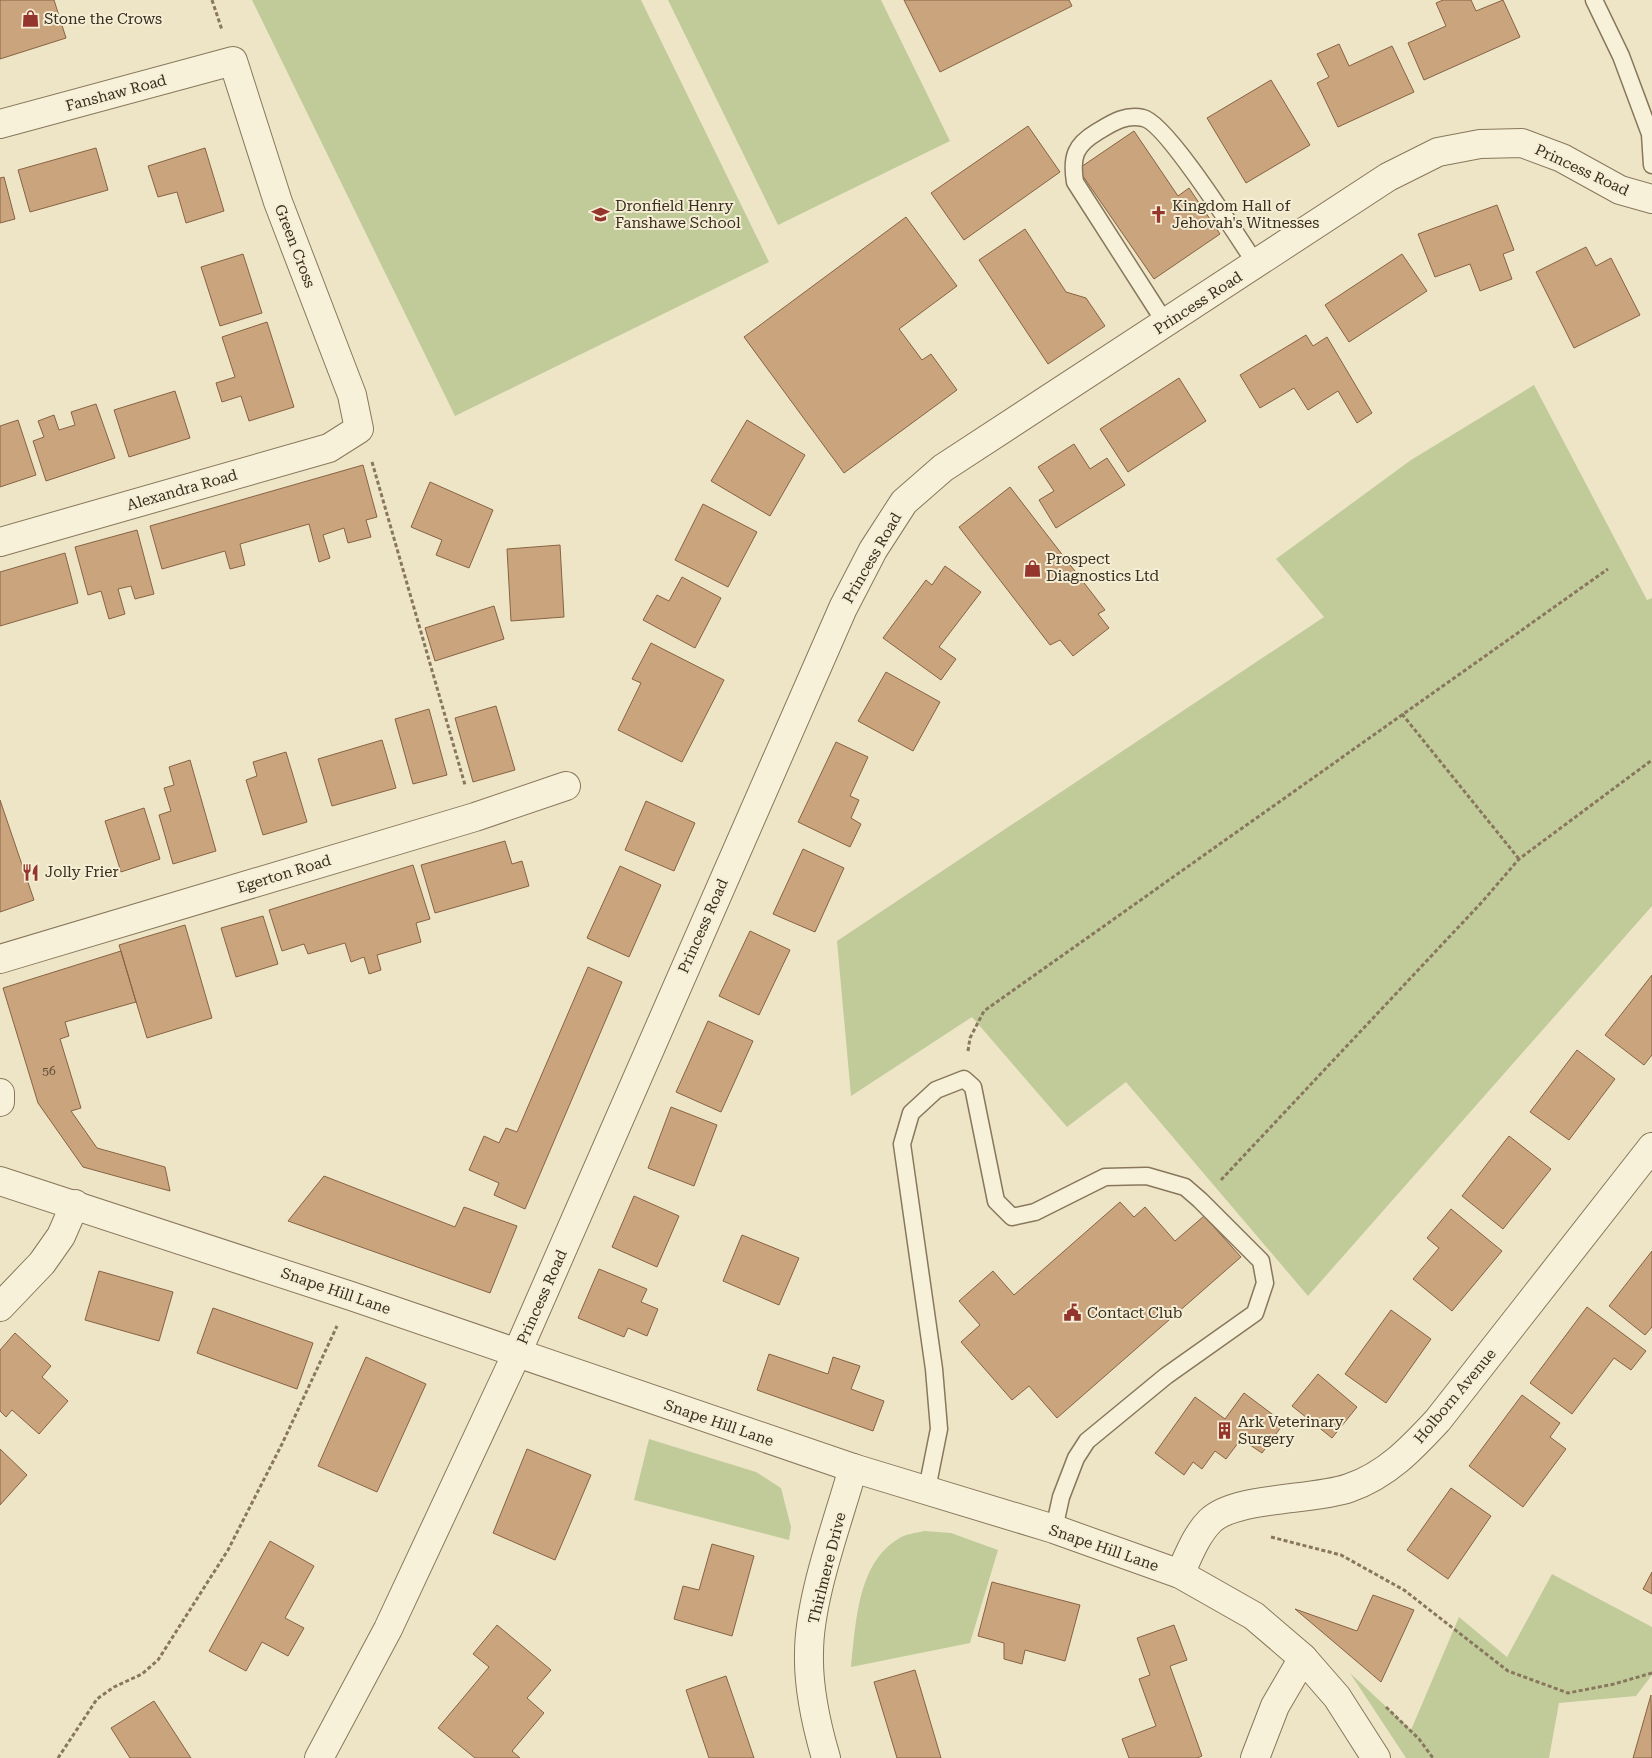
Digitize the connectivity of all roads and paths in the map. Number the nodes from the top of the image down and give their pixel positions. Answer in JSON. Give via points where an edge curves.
{"nodes":[{"id":1,"x":1594,"y":0,"type":"edge"},
{"id":2,"x":233,"y":61,"type":"joint"},
{"id":3,"x":0,"y":124,"type":"edge"},
{"id":4,"x":1652,"y":165,"type":"edge"},
{"id":5,"x":1652,"y":199,"type":"edge"},
{"id":6,"x":1256,"y":264,"type":"junction"},
{"id":7,"x":1166,"y":324,"type":"junction"},
{"id":8,"x":358,"y":429,"type":"junction"},
{"id":9,"x":0,"y":542,"type":"edge"},
{"id":10,"x":1608,"y":569,"type":"dead end"},
{"id":11,"x":1402,"y":714,"type":"junction"},
{"id":12,"x":1652,"y":760,"type":"edge"},
{"id":13,"x":566,"y":786,"type":"dead end"},
{"id":14,"x":475,"y":817,"type":"junction"},
{"id":15,"x":1519,"y":859,"type":"junction"},
{"id":16,"x":0,"y":959,"type":"edge"},
{"id":17,"x":964,"y":1079,"type":"junction"},
{"id":18,"x":0,"y":1093,"type":"edge"},
{"id":19,"x":0,"y":1102,"type":"edge"},
{"id":20,"x":1652,"y":1147,"type":"edge"},
{"id":21,"x":0,"y":1181,"type":"edge"},
{"id":22,"x":1200,"y":1200,"type":"junction"},
{"id":23,"x":74,"y":1204,"type":"junction"},
{"id":24,"x":351,"y":1296,"type":"junction"},
{"id":25,"x":0,"y":1307,"type":"edge"},
{"id":26,"x":518,"y":1353,"type":"junction"},
{"id":27,"x":853,"y":1468,"type":"junction"},
{"id":28,"x":927,"y":1489,"type":"junction"},
{"id":29,"x":1054,"y":1530,"type":"junction"},
{"id":30,"x":1262,"y":1534,"type":"dead end"},
{"id":31,"x":1180,"y":1574,"type":"junction"},
{"id":32,"x":1304,"y":1658,"type":"junction"},
{"id":33,"x":1652,"y":1673,"type":"edge"},
{"id":34,"x":58,"y":1758,"type":"edge"},
{"id":35,"x":319,"y":1758,"type":"edge"},
{"id":36,"x":826,"y":1758,"type":"edge"},
{"id":37,"x":1255,"y":1758,"type":"edge"},
{"id":38,"x":1376,"y":1758,"type":"edge"}],
"edges":[{"from":1,"to":4,"type":"lane","via":[[1621,56],[1650,134]]},
{"from":2,"to":3,"type":"street","name":"Fanshaw Road"},
{"from":2,"to":8,"type":"street","name":"Green Cross","via":[[278,202],[352,395]]},
{"from":5,"to":6,"type":"street","name":"Princess Road","via":[[1620,190],[1562,158],[1522,144],[1480,144],[1438,152],[1388,177]]},
{"from":6,"to":7,"type":"street","name":"Princess Road"},
{"from":6,"to":7,"type":"lane","via":[[1168,137],[1145,118],[1122,118],[1084,140],[1072,162],[1075,182]]},
{"from":7,"to":26,"type":"street","name":"Princess Road","via":[[943,468],[904,502],[873,550],[792,721]]},
{"from":8,"to":9,"type":"street","name":"Alexandra Road","via":[[329,448]]},
{"from":8,"to":14,"type":"path","via":[[367,446]]},
{"from":10,"to":11,"type":"path"},
{"from":11,"to":15,"type":"path"},
{"from":11,"to":17,"type":"path","via":[[984,1011],[970,1038]]},
{"from":12,"to":15,"type":"path"},
{"from":13,"to":14,"type":"street","name":"Egerton Road"},
{"from":14,"to":16,"type":"street","name":"Egerton Road"},
{"from":15,"to":22,"type":"path"},
{"from":17,"to":22,"type":"lane","via":[[973,1087],[996,1201],[1012,1217],[1035,1212],[1105,1176],[1147,1176],[1186,1187]]},
{"from":17,"to":28,"type":"lane","via":[[936,1090],[910,1113],[902,1144],[937,1399],[939,1429]]},
{"from":18,"to":19,"type":"street"},
{"from":20,"to":31,"type":"street","name":"Holborn Avenue","via":[[1438,1420],[1410,1450],[1381,1474],[1348,1488],[1231,1508],[1210,1521]]},
{"from":21,"to":23,"type":"street","name":"Snape Hill Lane"},
{"from":22,"to":29,"type":"lane","via":[[1261,1261],[1265,1283],[1255,1313],[1166,1376],[1087,1441],[1076,1458],[1061,1497]]},
{"from":23,"to":24,"type":"street","name":"Snape Hill Lane"},
{"from":23,"to":25,"type":"street","via":[[61,1236],[42,1263]]},
{"from":24,"to":26,"type":"street","name":"Snape Hill Lane"},
{"from":24,"to":34,"type":"path","via":[[228,1550],[158,1660],[142,1674],[97,1699]]},
{"from":26,"to":27,"type":"street","name":"Snape Hill Lane"},
{"from":26,"to":35,"type":"street","name":"Princess Road","via":[[388,1629]]},
{"from":27,"to":28,"type":"street","name":"Snape Hill Lane"},
{"from":27,"to":36,"type":"street","name":"Thirlmere Drive","via":[[816,1599],[809,1652],[811,1701]]},
{"from":28,"to":29,"type":"street","name":"Snape Hill Lane"},
{"from":29,"to":31,"type":"street","name":"Snape Hill Lane"},
{"from":30,"to":33,"type":"path","via":[[1341,1555],[1404,1590],[1508,1671],[1568,1693]]},
{"from":31,"to":32,"type":"street","name":"Snape Hill Lane","via":[[1254,1616]]},
{"from":32,"to":37,"type":"street","via":[[1276,1706]]},
{"from":32,"to":38,"type":"street","name":"Snape Hill Lane","via":[[1336,1696]]}]}
